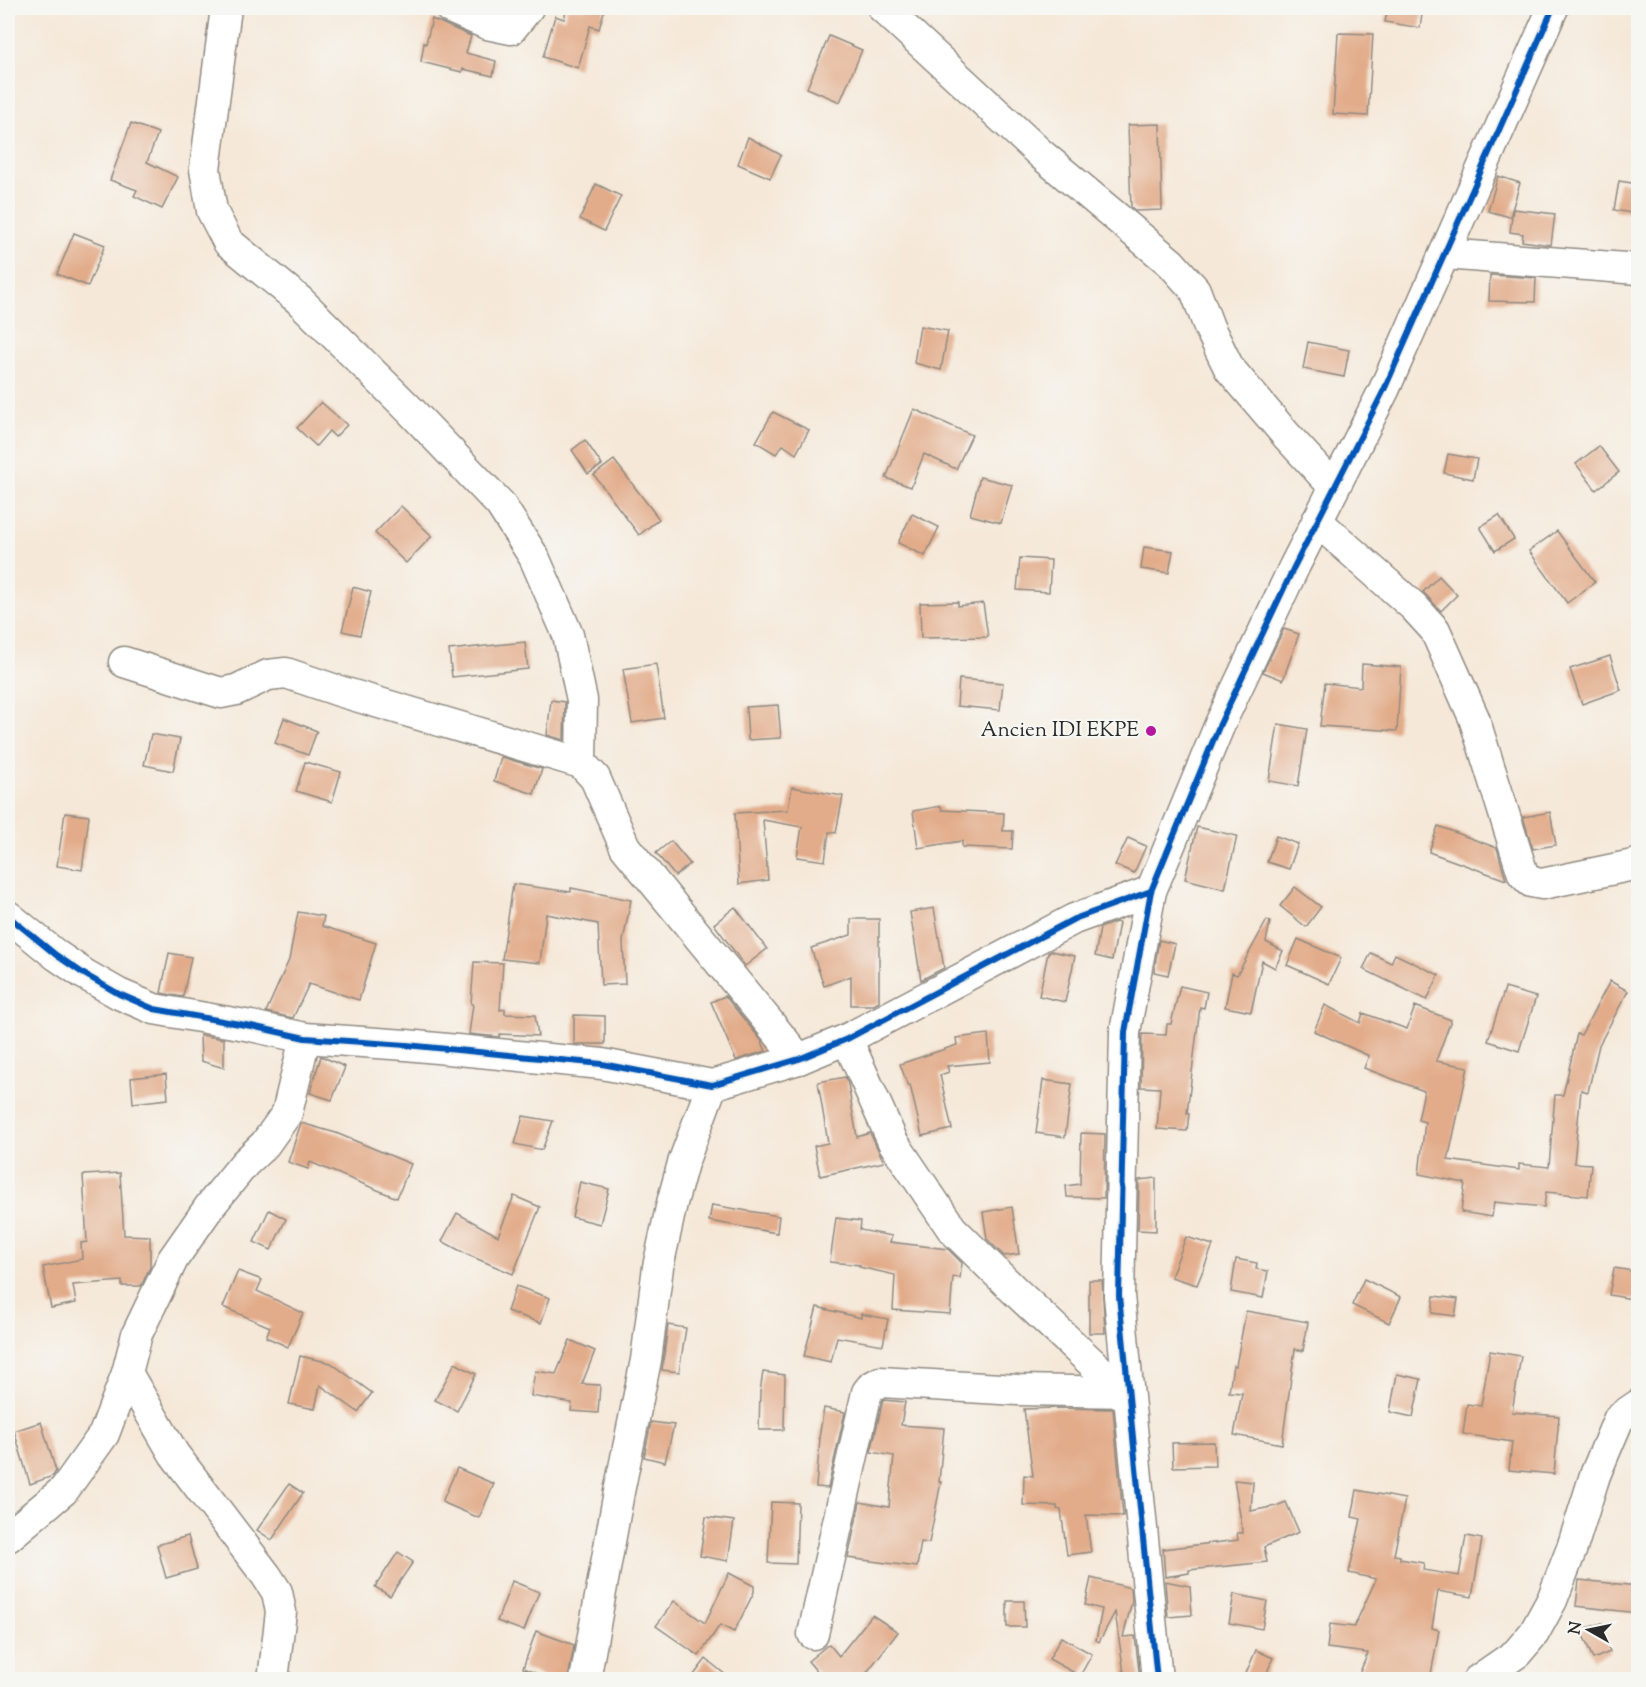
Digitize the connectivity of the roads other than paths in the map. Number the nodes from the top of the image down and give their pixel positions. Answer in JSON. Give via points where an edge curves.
{"nodes":[{"id":1,"x":226,"y":8,"type":"edge"},
{"id":2,"x":450,"y":8,"type":"edge"},
{"id":3,"x":528,"y":8,"type":"edge"},
{"id":4,"x":884,"y":8,"type":"edge"},
{"id":5,"x":1553,"y":8,"type":"edge"},
{"id":6,"x":1445,"y":254,"type":"junction"},
{"id":7,"x":1638,"y":269,"type":"edge"},
{"id":8,"x":1335,"y":487,"type":"junction"},
{"id":9,"x":1317,"y":521,"type":"junction"},
{"id":10,"x":124,"y":662,"type":"dead end"},
{"id":11,"x":581,"y":764,"type":"junction"},
{"id":12,"x":1638,"y":864,"type":"edge"},
{"id":13,"x":1151,"y":891,"type":"junction"},
{"id":14,"x":8,"y":915,"type":"edge"},
{"id":15,"x":305,"y":1038,"type":"junction"},
{"id":16,"x":847,"y":1039,"type":"junction"},
{"id":17,"x":799,"y":1059,"type":"junction"},
{"id":18,"x":712,"y":1085,"type":"junction"},
{"id":19,"x":127,"y":1373,"type":"junction"},
{"id":20,"x":1125,"y":1392,"type":"junction"},
{"id":21,"x":1638,"y":1405,"type":"edge"},
{"id":22,"x":153,"y":1416,"type":"junction"},
{"id":23,"x":104,"y":1434,"type":"junction"},
{"id":24,"x":8,"y":1537,"type":"edge"},
{"id":25,"x":813,"y":1634,"type":"dead end"},
{"id":26,"x":273,"y":1680,"type":"edge"},
{"id":27,"x":585,"y":1680,"type":"edge"},
{"id":28,"x":1157,"y":1680,"type":"edge"},
{"id":29,"x":1478,"y":1680,"type":"edge"}],
"edges":[{"from":1,"to":11,"type":"street","via":[[206,169],[212,212],[228,242],[299,300],[500,504],[534,557],[568,635],[582,700]]},
{"from":2,"to":3,"type":"street","via":[[487,24],[511,29]]},
{"from":4,"to":8,"type":"street","via":[[1042,155],[1171,263],[1195,290],[1229,368]]},
{"from":5,"to":6,"type":"street"},
{"from":6,"to":7,"type":"street"},
{"from":6,"to":8,"type":"street"},
{"from":8,"to":9,"type":"street"},
{"from":9,"to":12,"type":"street","via":[[1435,630],[1474,718],[1523,874],[1531,882],[1542,884]]},
{"from":9,"to":13,"type":"street","via":[[1221,724]]},
{"from":10,"to":11,"type":"street","via":[[221,693],[268,675],[286,673]]},
{"from":11,"to":17,"type":"street","via":[[595,778],[626,847]]},
{"from":13,"to":16,"type":"street","via":[[1074,919]]},
{"from":13,"to":20,"type":"street","via":[[1125,1032],[1119,1296]]},
{"from":14,"to":15,"type":"street","via":[[84,974],[154,1009]]},
{"from":15,"to":18,"type":"street","via":[[602,1064]]},
{"from":15,"to":19,"type":"street","via":[[287,1113],[210,1206],[173,1259],[137,1334]]},
{"from":16,"to":17,"type":"street"},
{"from":16,"to":20,"type":"street","via":[[893,1142],[952,1229]]},
{"from":17,"to":18,"type":"street"},
{"from":18,"to":27,"type":"street","via":[[683,1163],[661,1257],[646,1360]]},
{"from":19,"to":22,"type":"street"},
{"from":19,"to":23,"type":"street"},
{"from":20,"to":25,"type":"street","via":[[880,1382],[871,1387]]},
{"from":20,"to":28,"type":"street"},
{"from":21,"to":29,"type":"street","via":[[1619,1418],[1552,1600],[1534,1633],[1517,1653]]},
{"from":22,"to":23,"type":"street"},
{"from":22,"to":26,"type":"street","via":[[174,1454],[277,1592],[281,1612]]},
{"from":23,"to":24,"type":"street","via":[[64,1490]]}]}
